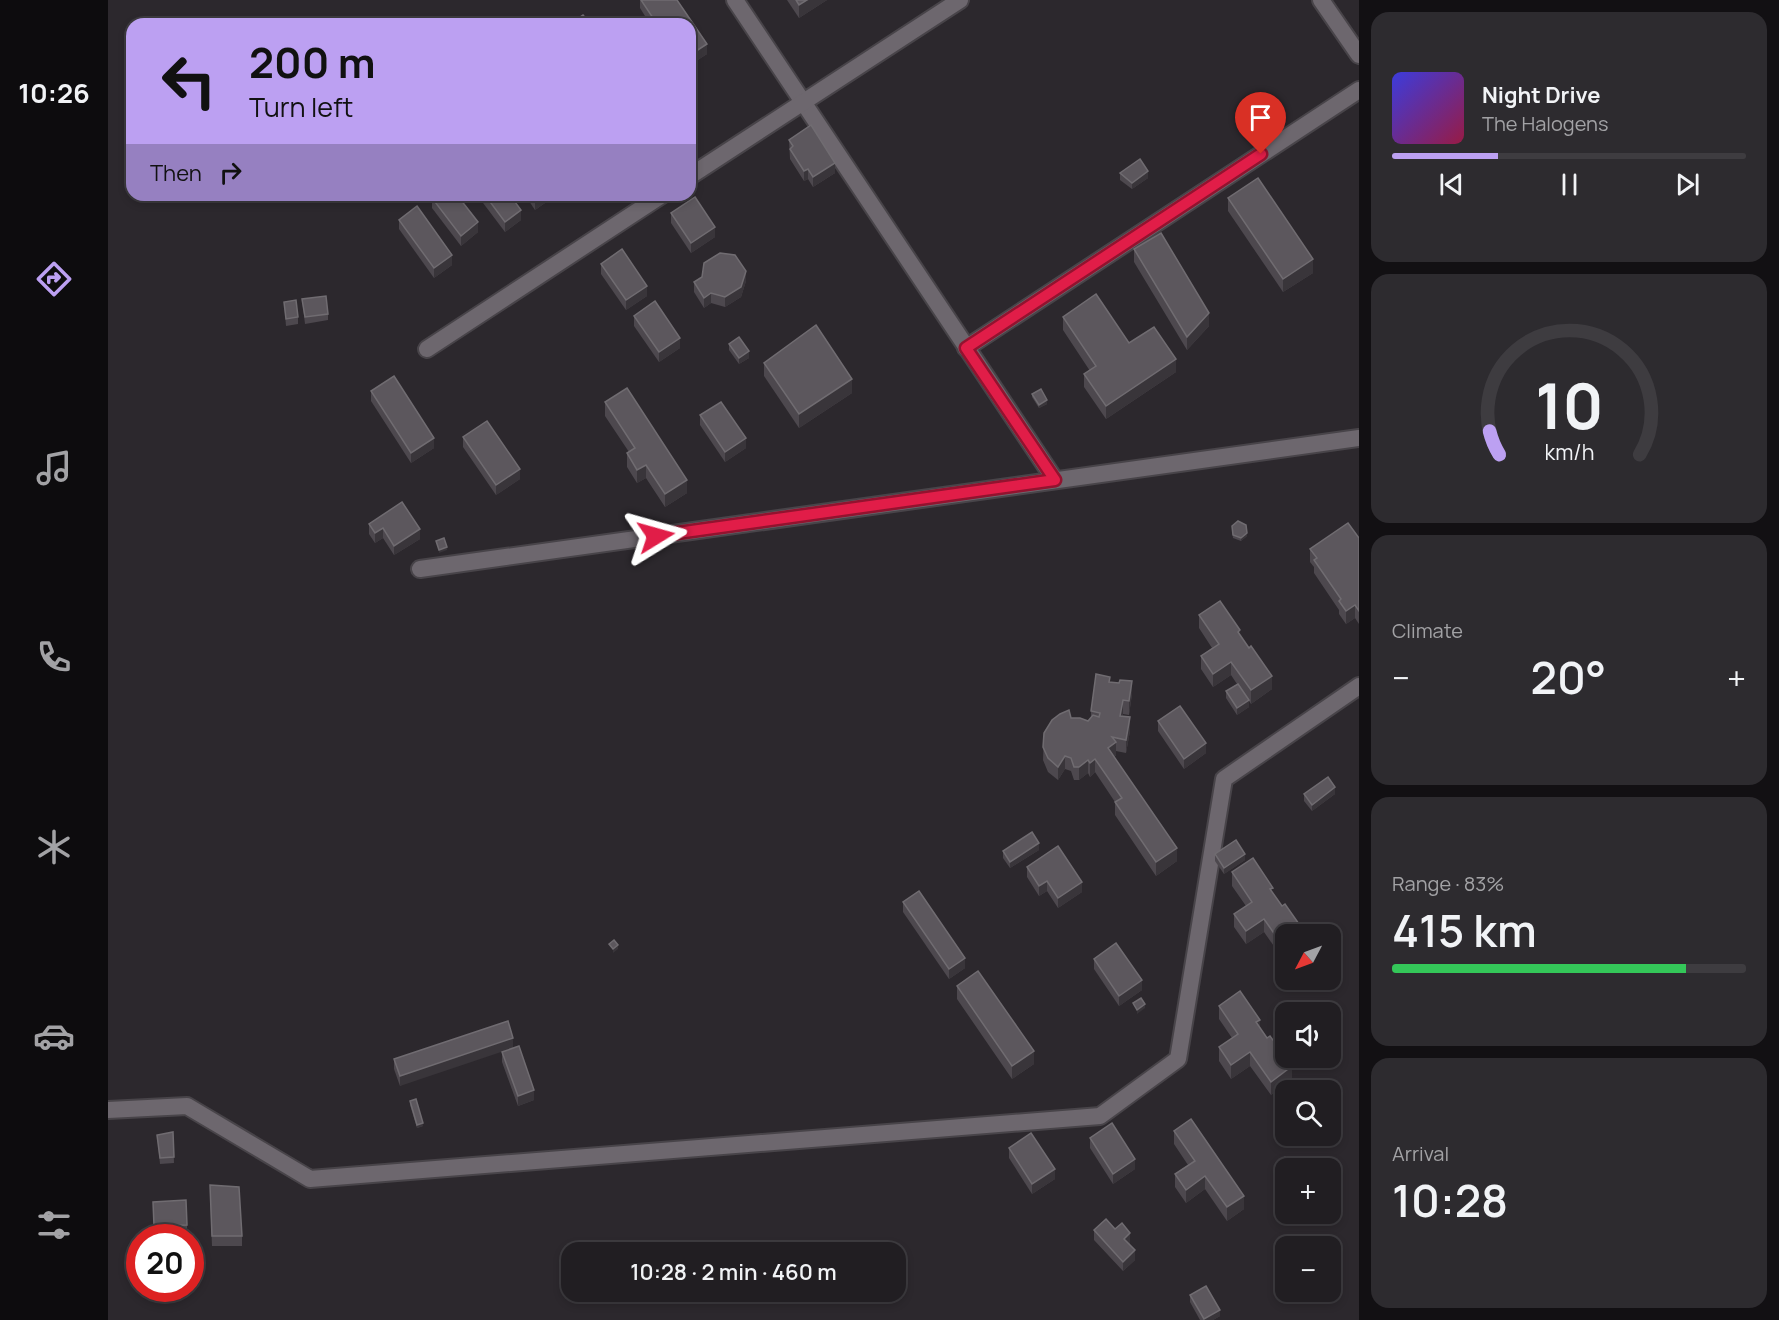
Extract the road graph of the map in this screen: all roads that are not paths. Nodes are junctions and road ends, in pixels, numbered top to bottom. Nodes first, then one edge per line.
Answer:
1 (735, 0) edge
2 (960, 0) edge
3 (1321, 0) edge
4 (1359, 55) edge
5 (1359, 90) edge
6 (803, 102) junction
7 (696, 172) edge
8 (653, 201) edge
9 (966, 348) junction
10 (427, 349) dead end
11 (1359, 438) edge
12 (1055, 480) junction
13 (420, 569) dead end
14 (1359, 686) edge
15 (108, 1110) edge

1 - 6 lane
2 - 6 lane
3 - 4 lane
5 - 9 lane
6 - 7 lane
6 - 9 lane
8 - 10 lane
9 - 12 lane
11 - 12 lane
12 - 13 lane
14 - 15 lane

